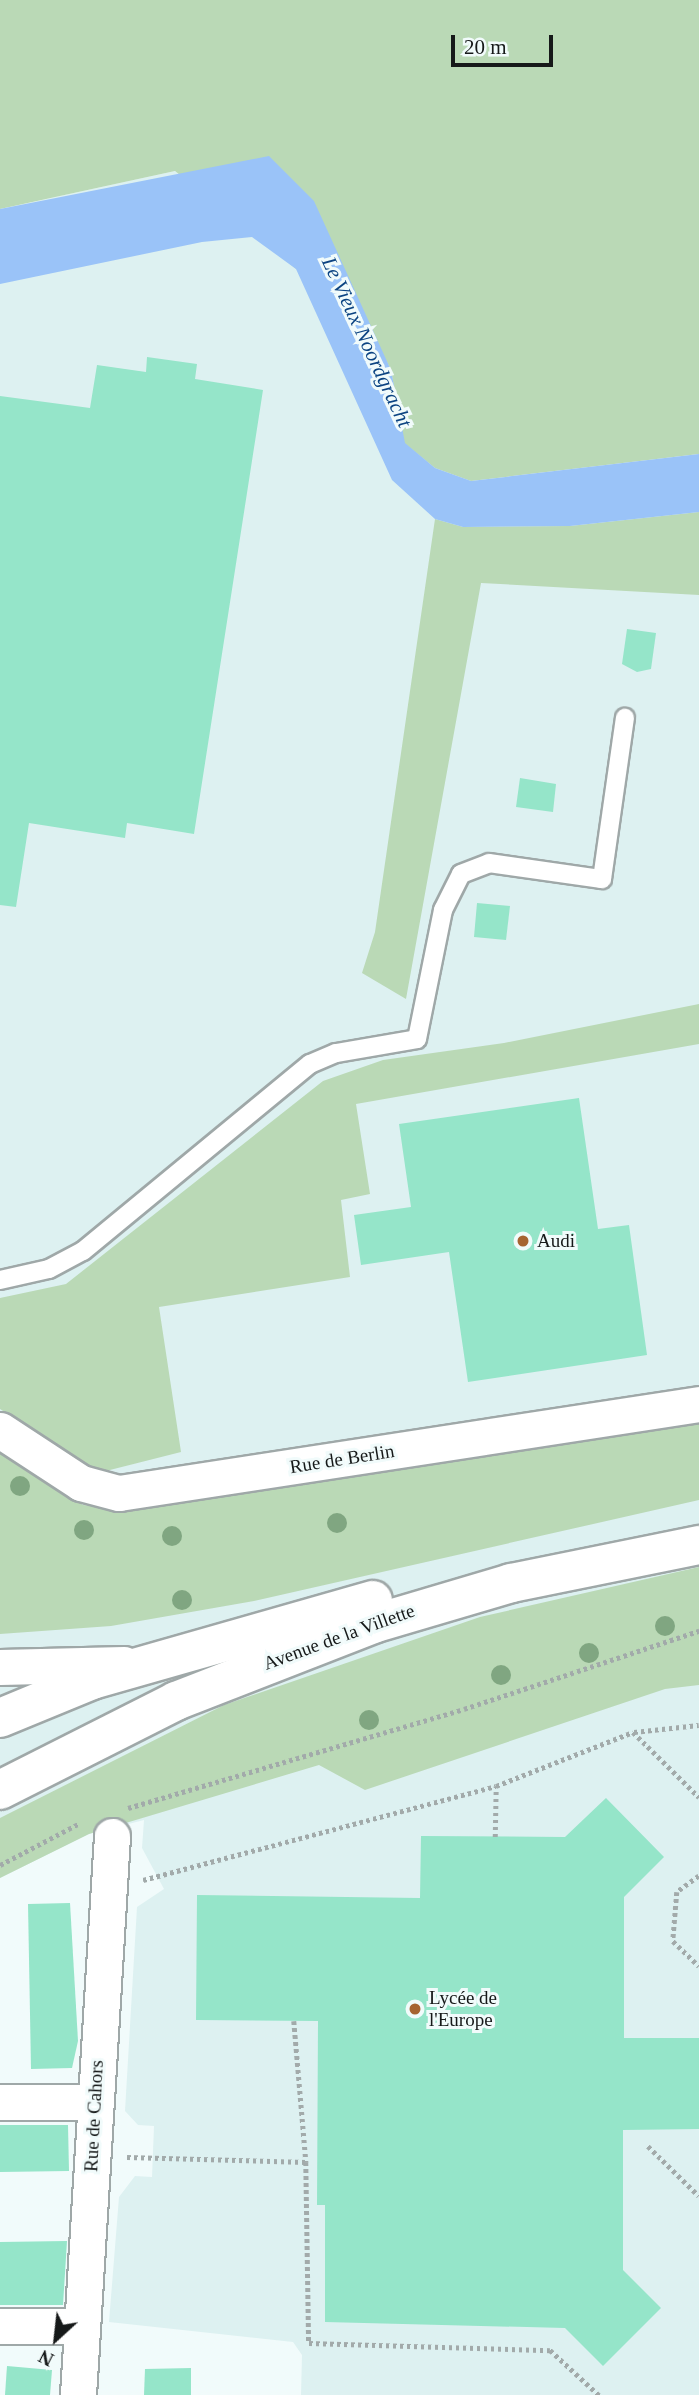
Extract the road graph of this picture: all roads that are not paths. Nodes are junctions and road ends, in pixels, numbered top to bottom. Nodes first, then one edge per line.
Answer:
1 (625, 718) dead end
2 (0, 1280) edge
3 (699, 1405) edge
4 (0, 1430) edge
5 (699, 1526) edge
6 (699, 1545) edge
7 (145, 1663) junction
8 (0, 1667) edge
9 (0, 1718) edge
10 (36, 1770) junction
11 (0, 1781) edge
12 (0, 1790) edge
13 (109, 1821) road end
14 (0, 2102) edge
15 (94, 2102) junction
16 (0, 2326) edge
17 (82, 2326) junction
18 (78, 2395) edge

1 - 2 lane
3 - 4 street, Rue de Berlin
5 - 7 main road, Avenue de la Villette
6 - 10 main road, Avenue de la Villette
7 - 8 street
7 - 9 main road, Avenue de la Villette
10 - 11 street
10 - 12 main road, Avenue de la Villette
13 - 15 street, Rue de Cahors
14 - 15 street
15 - 17 street, Rue de Cahors
16 - 17 street
17 - 18 street, Rue de Cahors

